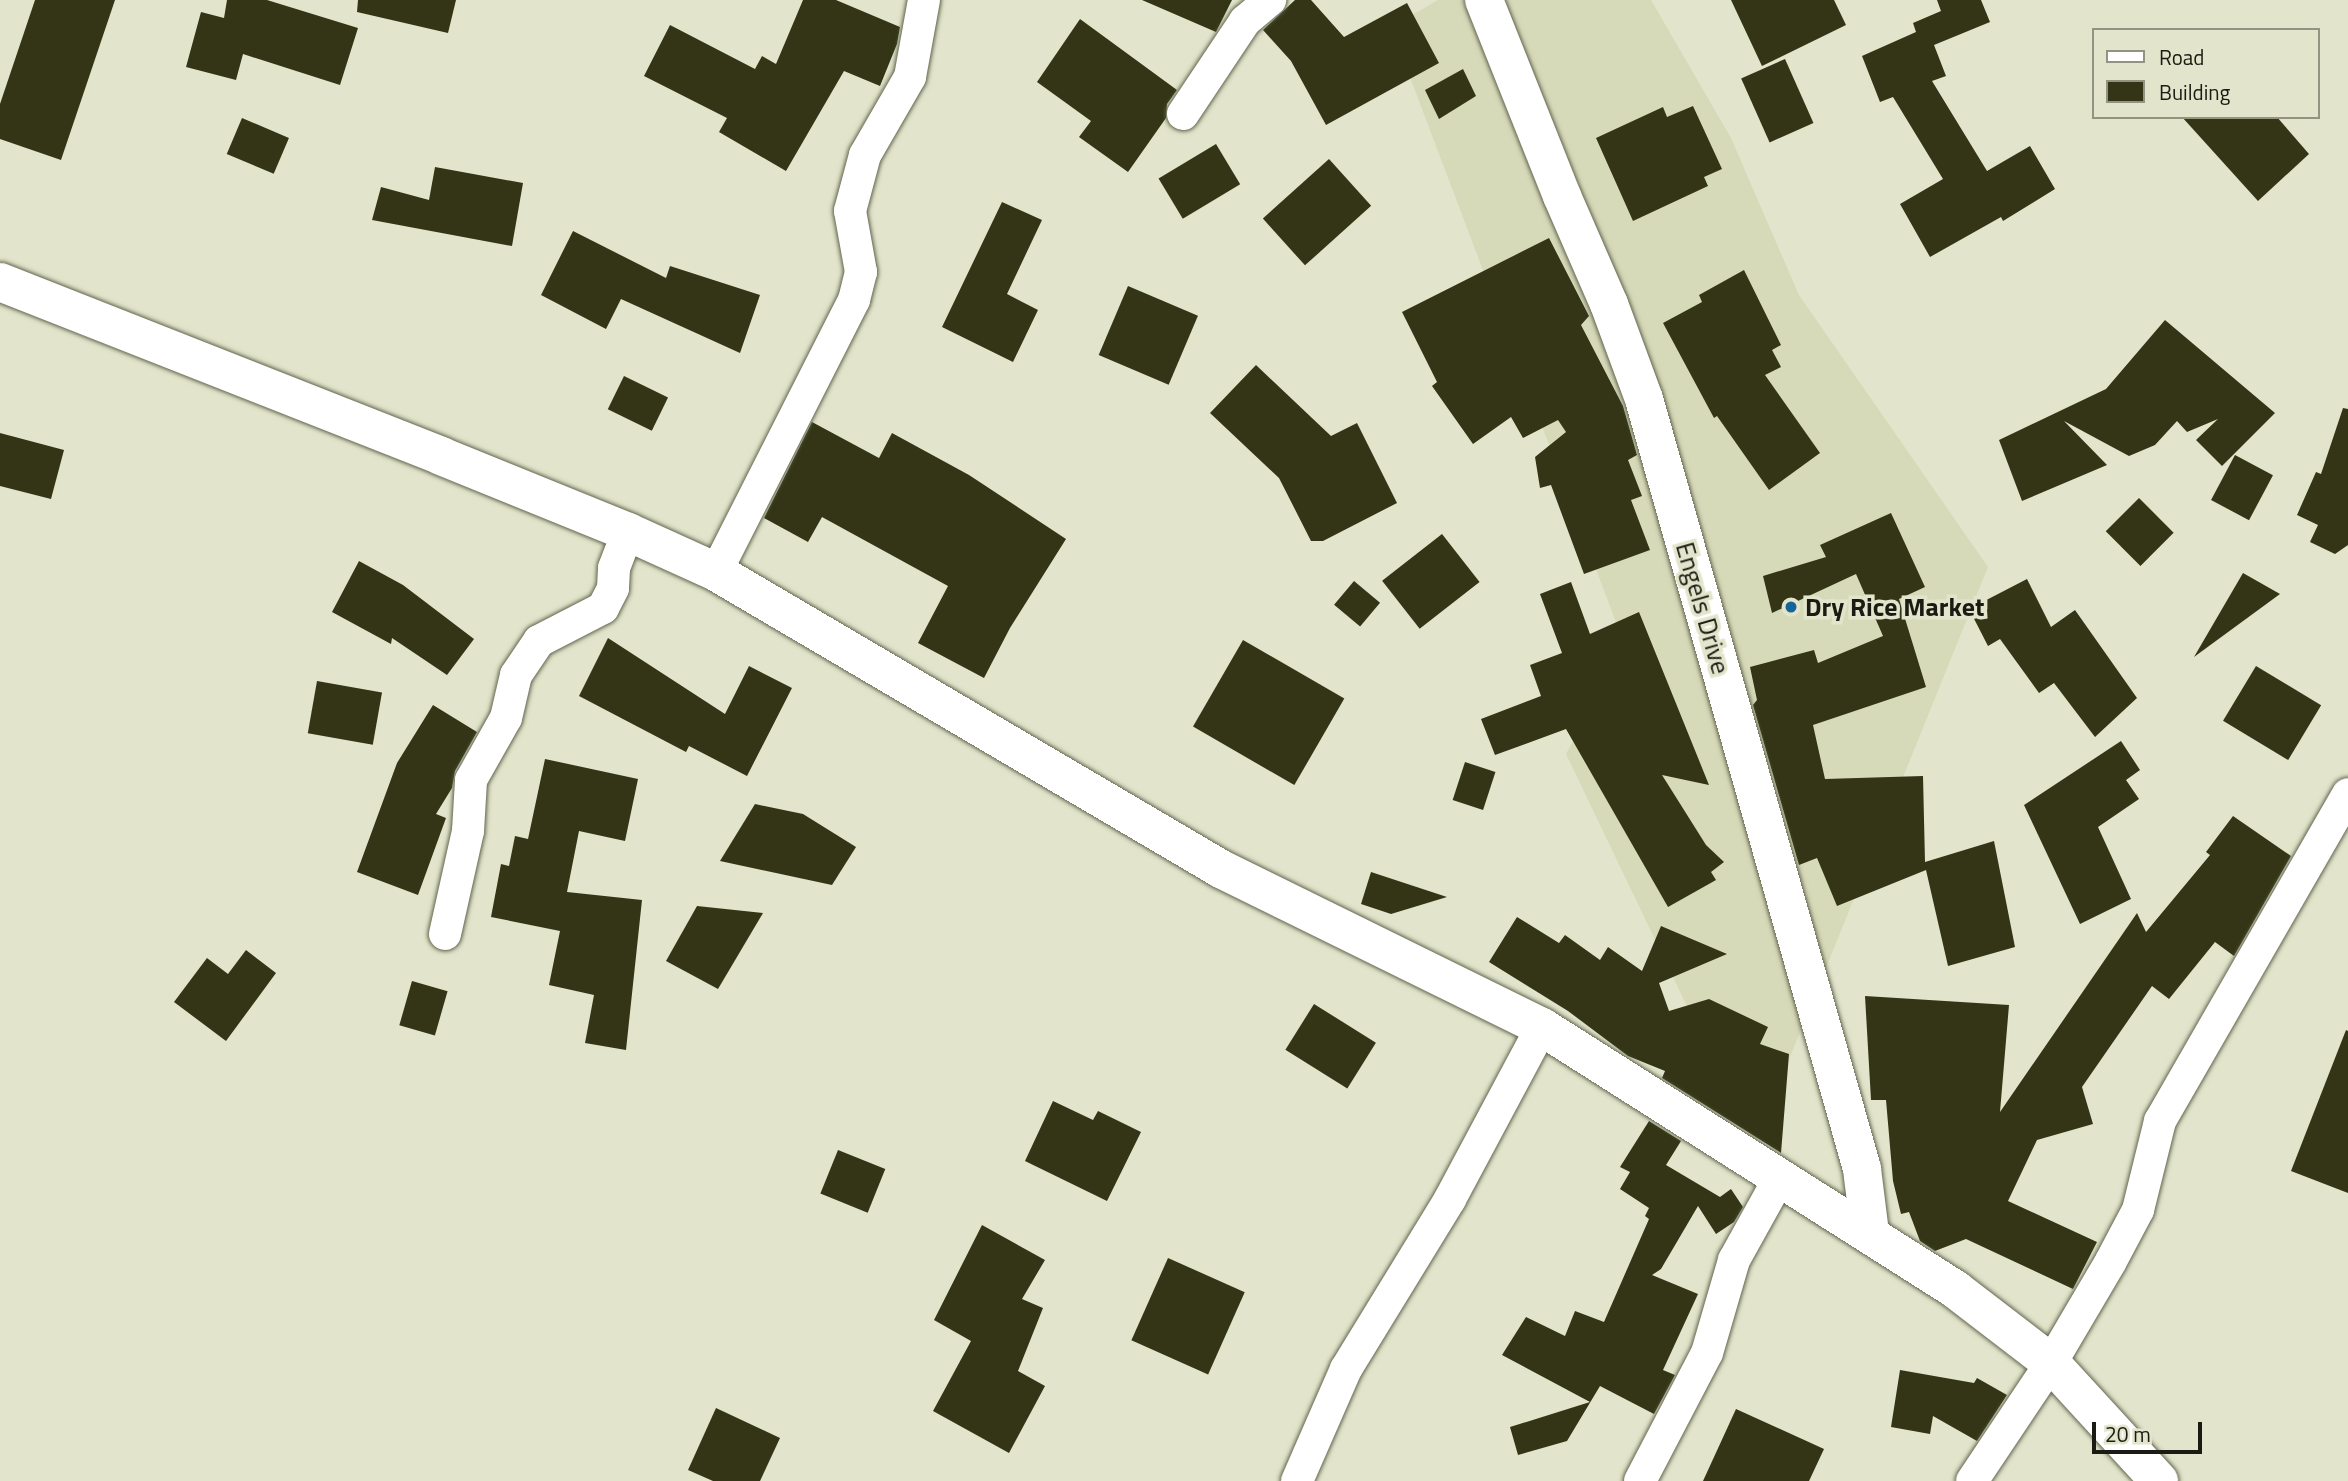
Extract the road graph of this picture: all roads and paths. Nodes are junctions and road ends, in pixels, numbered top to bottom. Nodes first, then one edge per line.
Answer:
1 (925, 0) edge
2 (1270, 0) edge
3 (1484, 0) edge
4 (1183, 114) dead end
5 (0, 282) edge
6 (628, 532) junction
7 (716, 572) junction
8 (2348, 794) edge
9 (445, 934) dead end
10 (1542, 1027) junction
11 (1780, 1177) junction
12 (1870, 1233) junction
13 (2051, 1363) junction
14 (1297, 1481) edge
15 (1640, 1481) edge
16 (1972, 1481) edge
17 (2160, 1481) edge

1 - 7 street
2 - 4 street
3 - 12 main road, Engels Drive
5 - 6 main road
6 - 7 main road
6 - 9 street
7 - 10 main road
8 - 13 street
10 - 11 main road
10 - 14 street
11 - 12 main road
11 - 15 street
12 - 13 main road
13 - 16 street
13 - 17 main road

